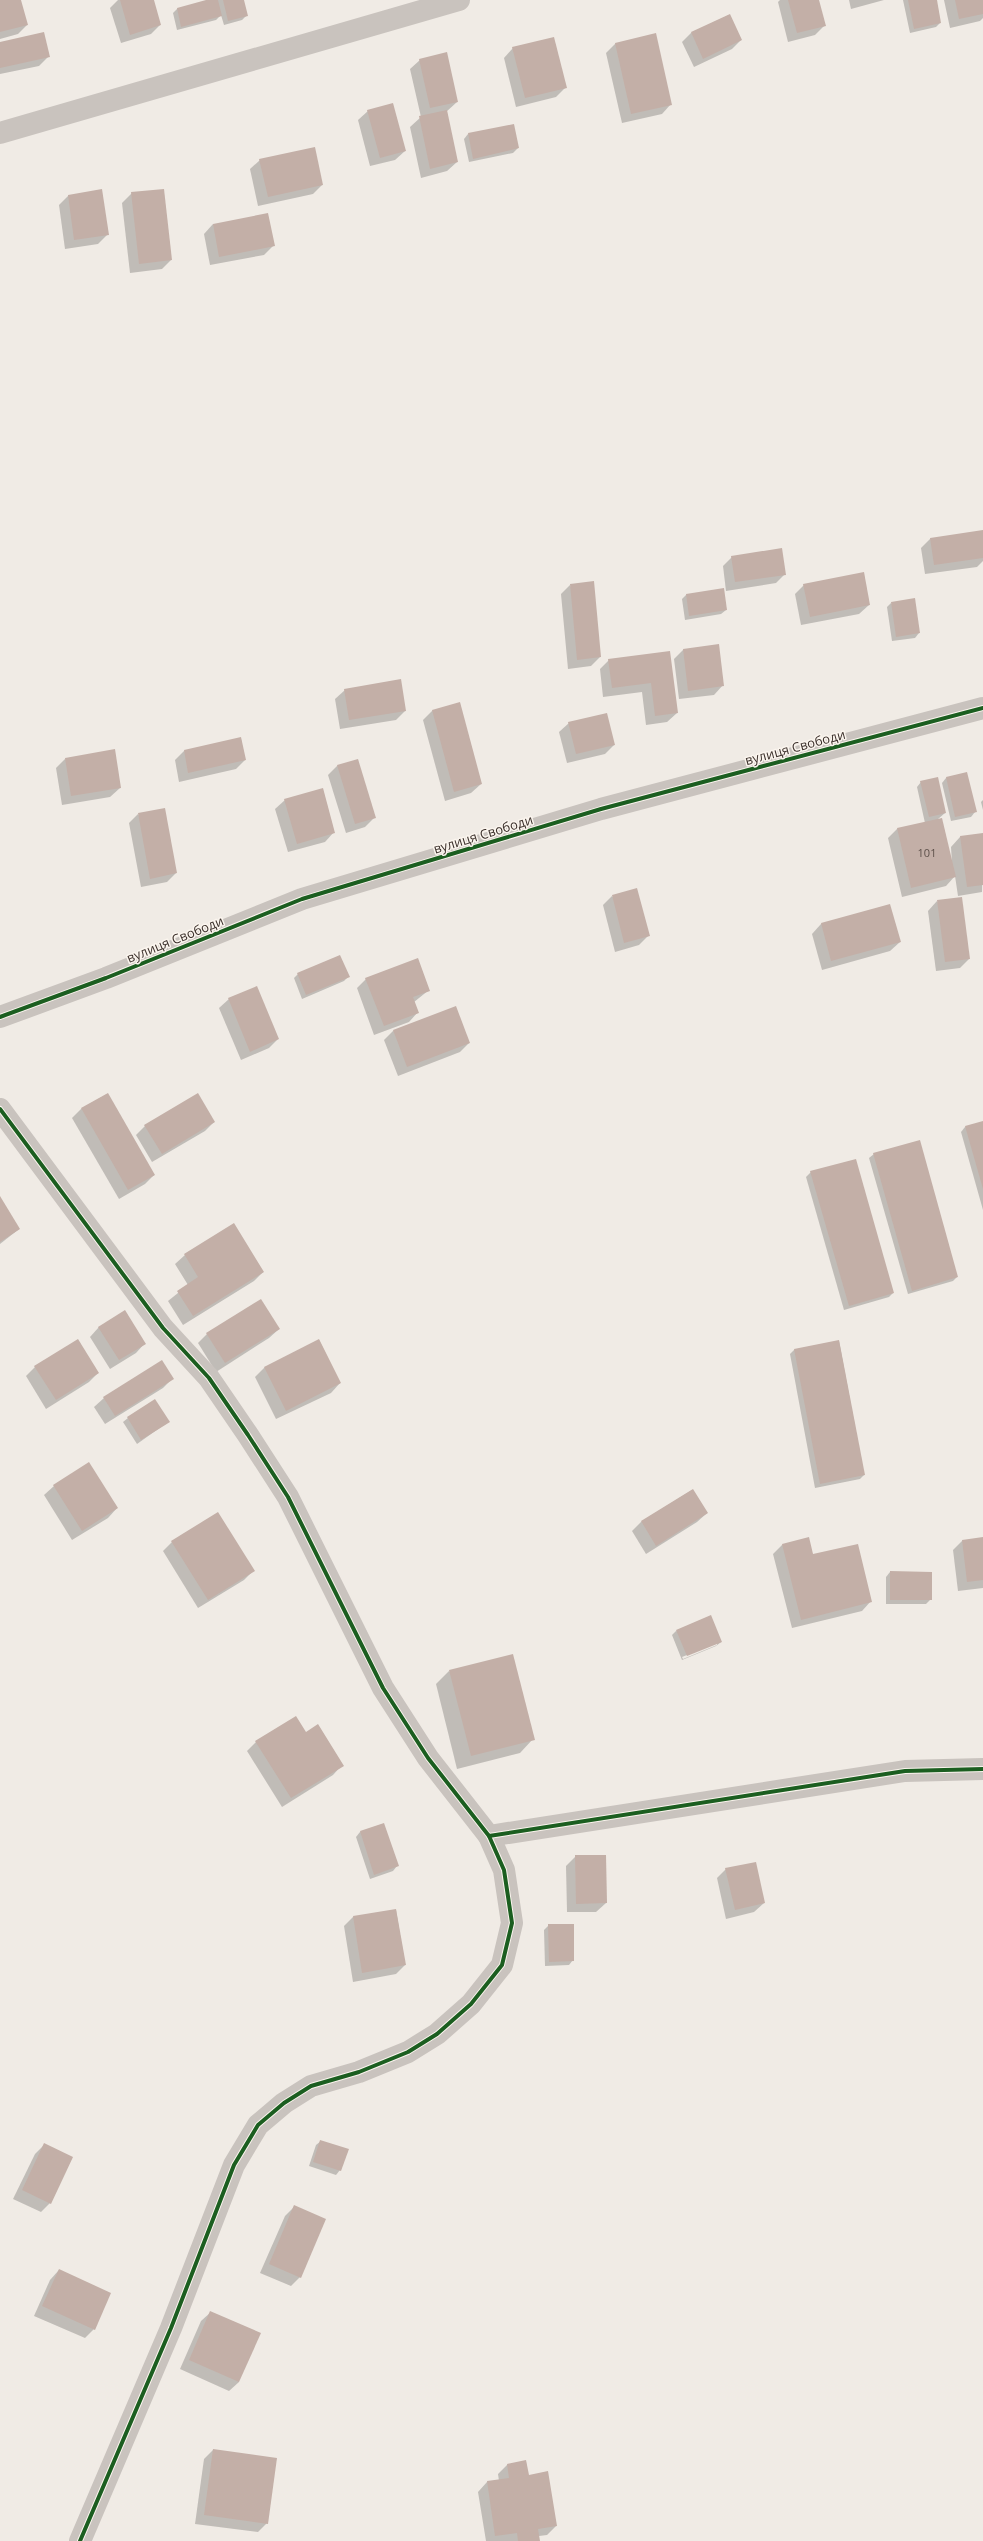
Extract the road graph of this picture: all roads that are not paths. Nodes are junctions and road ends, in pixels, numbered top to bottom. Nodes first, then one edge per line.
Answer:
1 (459, 0) edge
2 (0, 133) edge
3 (983, 708) edge
4 (0, 1017) edge
5 (0, 1109) edge
6 (983, 1769) edge
7 (489, 1836) junction
8 (80, 2541) edge

1 - 2 street
3 - 4 street, вулиця Свободи
5 - 7 street
6 - 7 street
7 - 8 street

